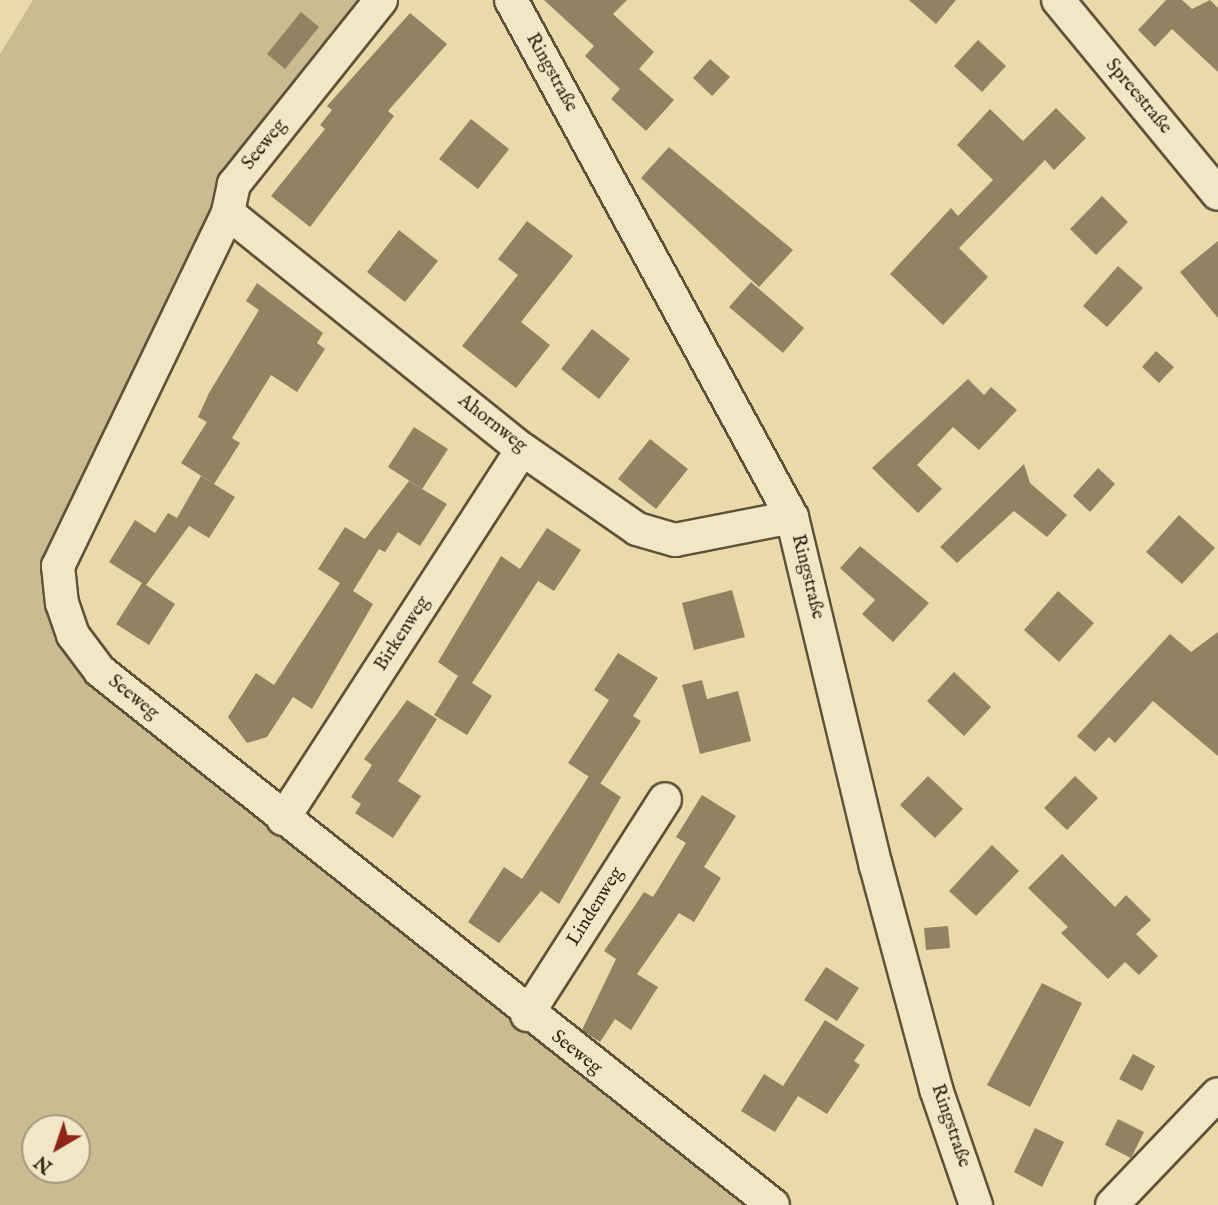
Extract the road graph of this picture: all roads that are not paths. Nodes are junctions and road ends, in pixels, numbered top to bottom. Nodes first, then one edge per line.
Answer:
1 (382, 0) edge
2 (511, 0) edge
3 (1058, 0) edge
4 (1218, 194) edge
5 (228, 213) junction
6 (522, 449) junction
7 (792, 517) junction
8 (664, 799) dead end
9 (283, 820) junction
10 (527, 1015) junction
11 (1218, 1094) edge
12 (773, 1205) edge
13 (976, 1205) edge
14 (1112, 1205) edge

1 - 5 street, Seeweg
2 - 7 street, Ringstraße
3 - 4 street, Spreestraße
5 - 6 street, Ahornweg
5 - 9 street, Seeweg
6 - 7 street, Ahornweg
6 - 9 street, Birkenweg
7 - 13 street, Ringstraße
8 - 10 street, Lindenweg
9 - 10 street, Seeweg
10 - 12 street, Seeweg
11 - 14 street

